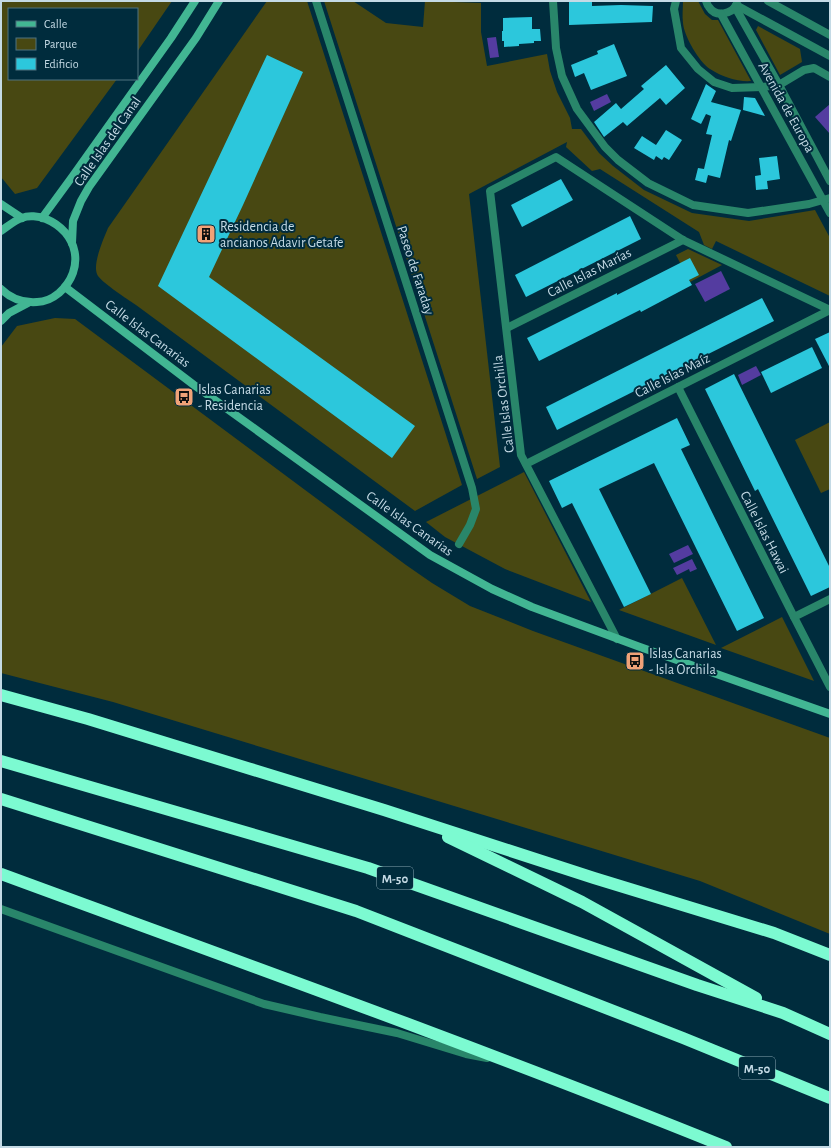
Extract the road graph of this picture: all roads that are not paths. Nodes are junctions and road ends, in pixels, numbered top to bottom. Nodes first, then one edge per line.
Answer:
1 (195, 1) edge
2 (219, 1) edge
3 (316, 1) edge
4 (553, 1) edge
5 (676, 1) edge
6 (706, 1) edge
7 (768, 1) edge
8 (736, 4) edge
9 (721, 14) junction
10 (830, 35) edge
11 (830, 56) edge
12 (830, 77) edge
13 (779, 85) junction
14 (762, 87) junction
15 (830, 181) edge
16 (827, 199) edge
17 (1, 204) edge
18 (830, 213) edge
19 (22, 218) junction
20 (42, 218) junction
21 (1, 231) edge
22 (683, 240) junction
23 (72, 243) junction
24 (65, 287) junction
25 (1, 289) edge
26 (28, 303) junction
27 (830, 310) edge
28 (1, 321) edge
29 (507, 328) junction
30 (678, 387) junction
31 (526, 464) junction
32 (459, 544) dead end
33 (830, 599) edge
34 (794, 617) junction
35 (617, 639) junction
36 (830, 687) edge
37 (1, 695) edge
38 (830, 714) edge
39 (1, 761) edge
40 (1, 799) edge
41 (384, 810) junction
42 (1, 874) edge
43 (1, 910) edge
44 (830, 955) edge
45 (783, 1014) junction
46 (830, 1034) edge
47 (507, 1061) junction
48 (830, 1098) edge
49 (726, 1147) edge

1 - 20 street, Calle Islas del Canal
2 - 23 street, Calle Islas del Canal
3 - 32 street, Paseo de Faraday
4 - 16 street
5 - 14 street
6 - 9 street
7 - 10 street
8 - 9 street
8 - 11 street
8 - 13 street, Avenida de Europa
9 - 14 street, Avenida de Europa
12 - 13 street, Avenida de Europa
13 - 14 street
13 - 15 street, Avenida de Europa
14 - 16 street, Avenida de Europa
16 - 18 street, Avenida de Europa
17 - 19 street
19 - 20 street
19 - 21 street
20 - 23 street
22 - 27 street
22 - 29 street, Calle Islas Marías
22 - 29 street, Calle Islas Orchilla
23 - 24 street, Calle Islas del Canal
24 - 26 street
24 - 35 street, Calle Islas Canarias
25 - 26 street
26 - 28 street
27 - 30 street, Calle Islas Maíz
29 - 31 street, Calle Islas Orchilla
30 - 31 street, Calle Islas Maíz
30 - 34 street, Calle Islas Hawai
31 - 35 street, Calle Islas Orchilla
33 - 34 street
34 - 36 street, Calle Islas Hawai
35 - 38 street, Calle Islas Canarias
37 - 41 highway
39 - 45 highway, M-50
40 - 48 highway, M-50
41 - 44 highway
41 - 45 highway
42 - 47 highway
43 - 47 street
45 - 46 highway, M-50
47 - 49 highway

